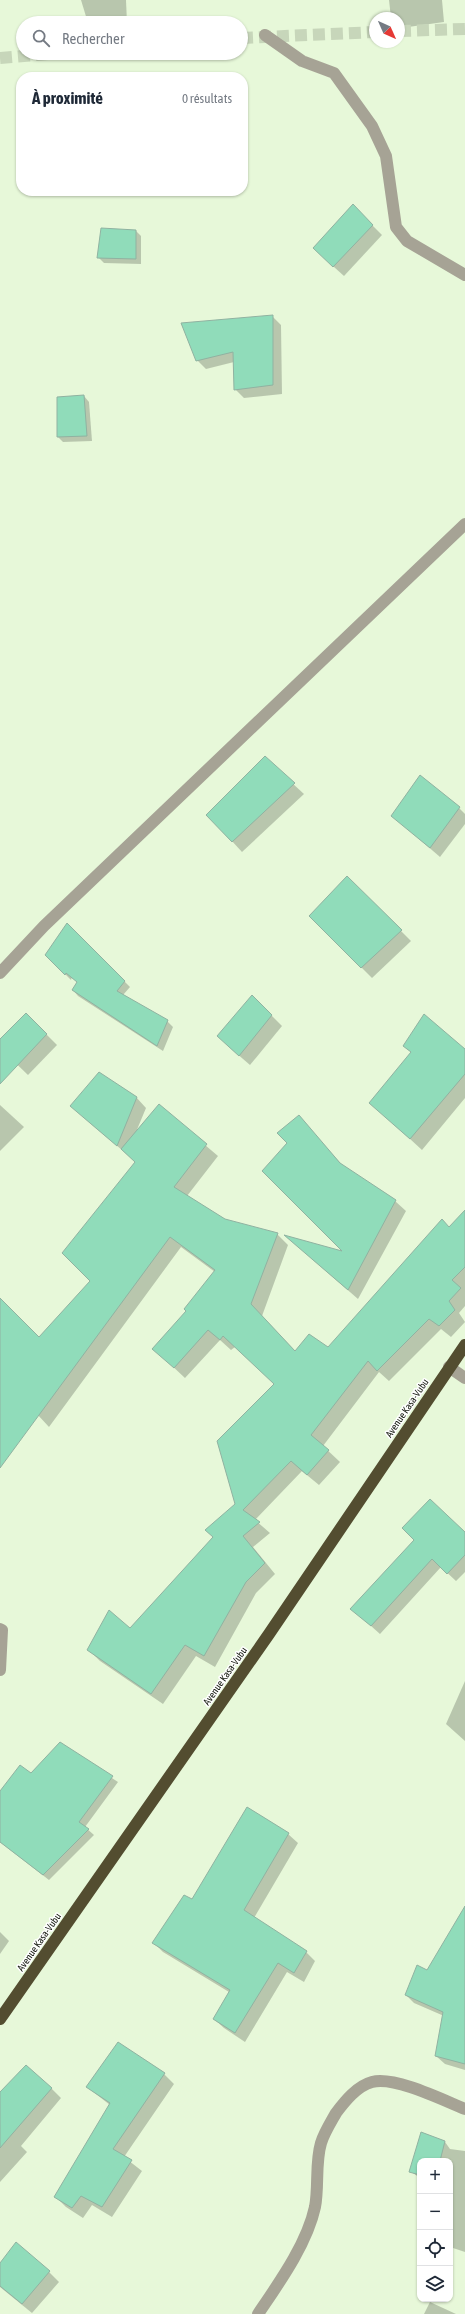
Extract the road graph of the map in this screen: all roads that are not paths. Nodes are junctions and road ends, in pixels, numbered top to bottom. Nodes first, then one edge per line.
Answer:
1 (265, 35) dead end
2 (465, 275) edge
3 (465, 524) edge
4 (0, 973) edge
5 (465, 1345) edge
6 (449, 1367) junction
7 (465, 1378) edge
8 (0, 1629) edge
9 (0, 1670) edge
10 (0, 2019) edge
11 (465, 2109) edge
12 (258, 2314) edge

1 - 2 street
3 - 4 street
5 - 6 highway, Avenue Kasa-Vubu
6 - 7 street
6 - 10 highway, Avenue Kasa-Vubu
8 - 9 street
11 - 12 street

